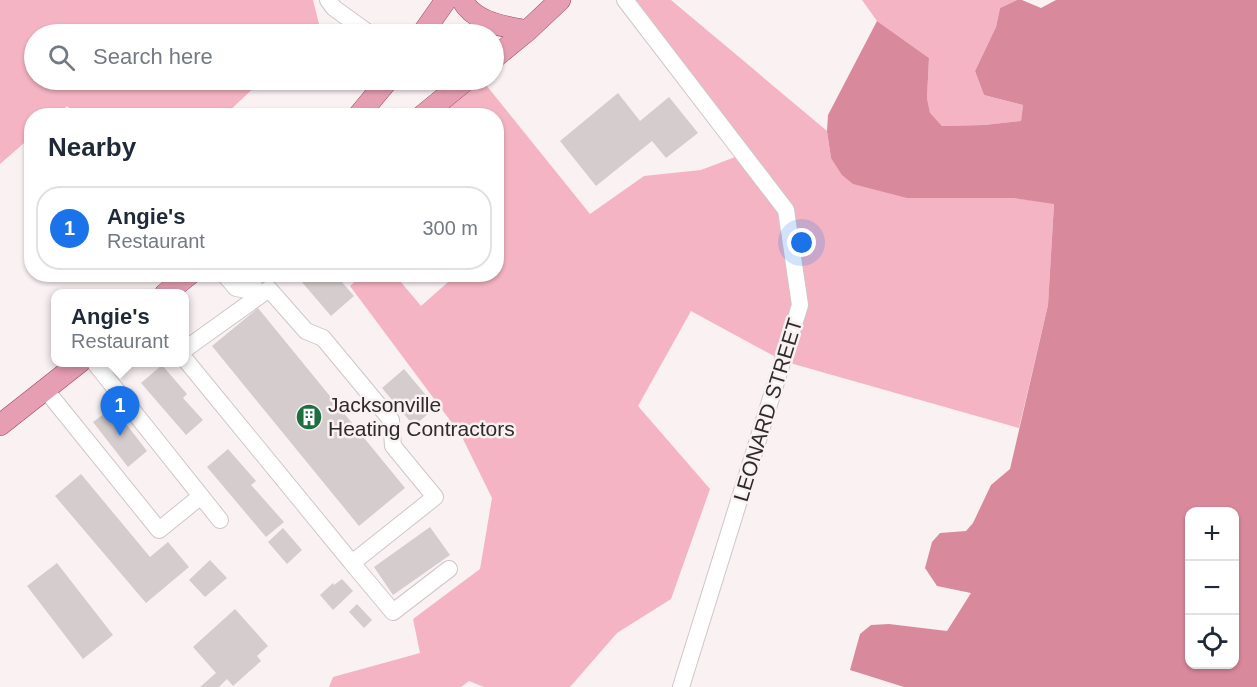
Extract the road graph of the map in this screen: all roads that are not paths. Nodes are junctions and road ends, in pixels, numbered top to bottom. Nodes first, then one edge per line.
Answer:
1 (328, 0) edge
2 (446, 0) edge
3 (462, 0) edge
4 (560, 0) edge
5 (625, 0) edge
6 (356, 24) edge
7 (429, 24) edge
8 (497, 24) edge
9 (504, 26) edge
10 (527, 31) junction
11 (504, 49) edge
12 (380, 90) edge
13 (454, 90) edge
14 (365, 108) edge
15 (432, 108) edge
16 (231, 282) edge
17 (255, 288) edge
18 (189, 346) edge
19 (189, 364) edge
20 (75, 367) edge
21 (97, 367) edge
22 (45, 389) junction
23 (0, 425) edge
24 (201, 496) junction
25 (220, 520) dead end
26 (352, 563) junction
27 (448, 569) dead end
28 (681, 687) edge

1 - 6 street
2 - 7 main road
3 - 8 main road
4 - 10 main road
5 - 28 street, LEONARD STREET
9 - 10 main road
10 - 11 main road
12 - 14 main road
13 - 15 main road
16 - 17 street
17 - 18 street
17 - 26 street
19 - 26 street
20 - 22 main road
21 - 24 street
22 - 23 main road
22 - 24 street
24 - 25 street
26 - 27 street

